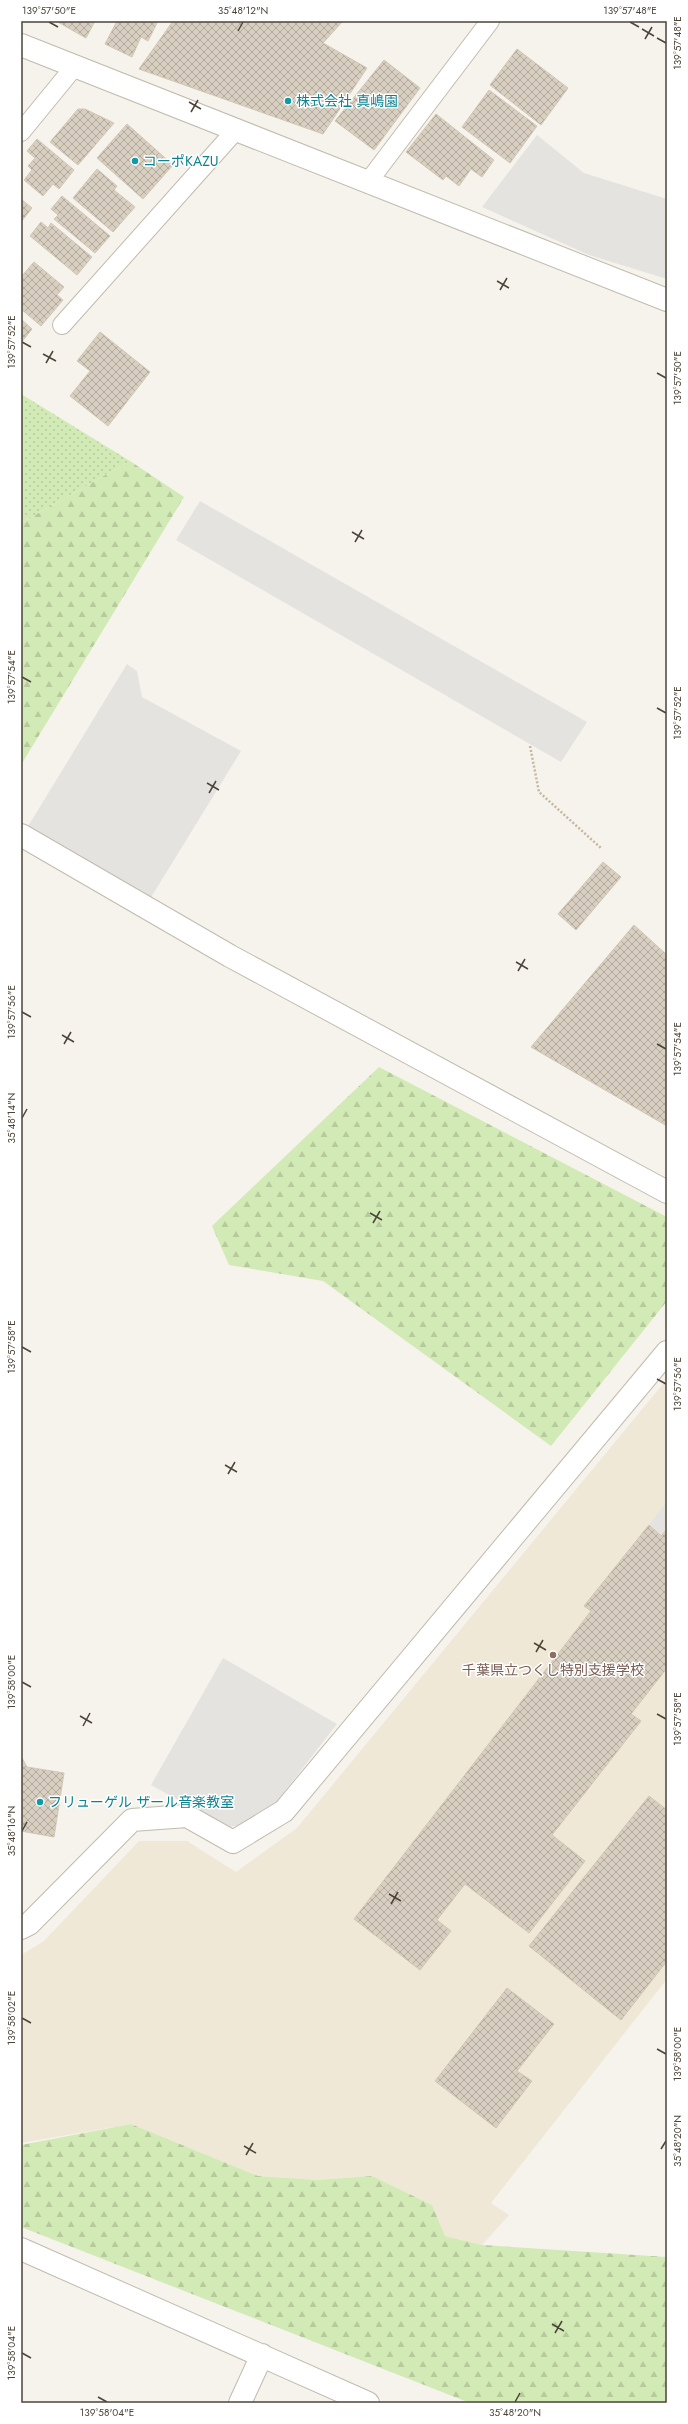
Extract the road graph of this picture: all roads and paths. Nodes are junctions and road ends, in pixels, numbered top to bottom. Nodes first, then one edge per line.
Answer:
1 (490, 21) edge
2 (21, 45) edge
3 (75, 66) junction
4 (236, 130) junction
5 (21, 132) edge
6 (368, 182) junction
7 (667, 300) edge
8 (62, 325) dead end
9 (530, 746) dead end
10 (21, 835) edge
11 (602, 849) dead end
12 (667, 1192) edge
13 (667, 1352) edge
14 (21, 1928) edge
15 (21, 2249) edge
16 (262, 2355) junction
17 (240, 2403) edge
18 (368, 2403) edge

1 - 6 lane
2 - 3 street
3 - 4 street
3 - 5 lane
4 - 6 street
4 - 8 lane
6 - 7 street
9 - 11 path
10 - 12 street
13 - 14 street
15 - 16 street
16 - 17 street
16 - 18 street

